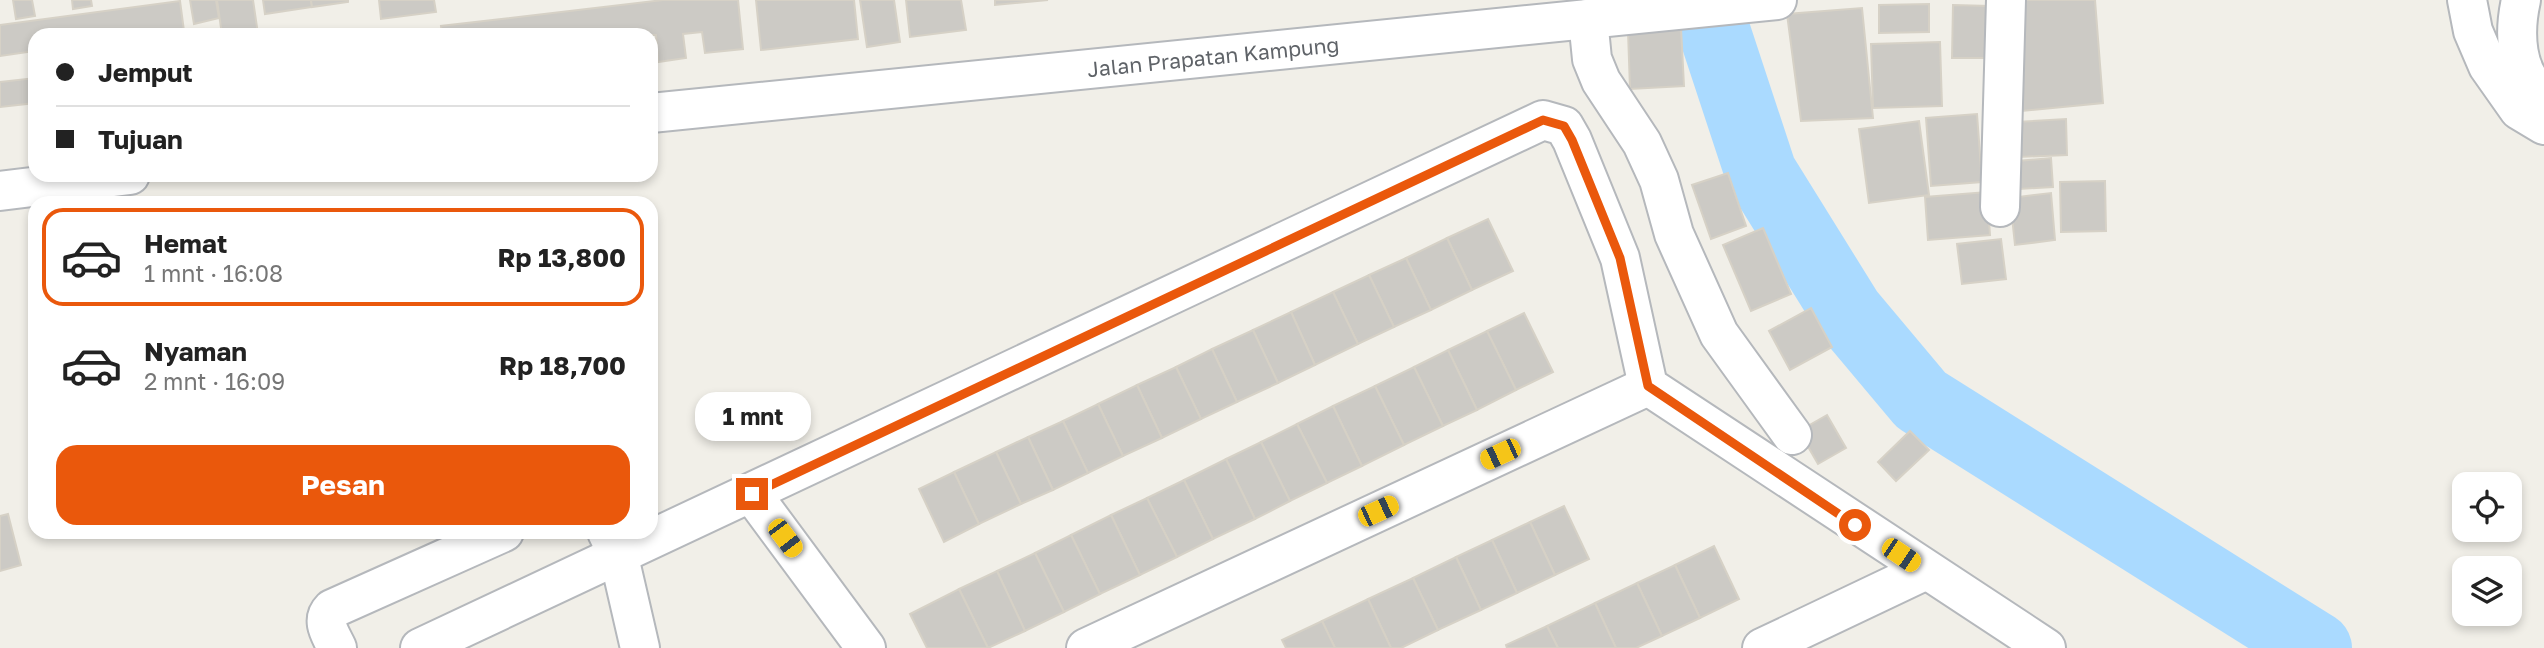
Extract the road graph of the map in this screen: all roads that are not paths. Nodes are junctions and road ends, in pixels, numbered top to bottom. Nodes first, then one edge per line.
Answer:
1 (1770, 0) edge
2 (1777, 0) edge
3 (2006, 0) edge
4 (2467, 0) edge
5 (2521, 0) edge
6 (1765, 1) edge
7 (1588, 19) junction
8 (2544, 94) edge
9 (658, 112) edge
10 (2544, 125) edge
11 (73, 182) edge
12 (0, 191) edge
13 (2000, 207) dead end
14 (1648, 386) junction
15 (1792, 435) dead end
16 (752, 494) junction
17 (658, 528) edge
18 (488, 539) edge
19 (613, 544) edge
20 (1924, 571) junction
21 (337, 648) edge
22 (420, 648) edge
23 (639, 648) edge
24 (866, 648) edge
25 (1086, 648) edge
26 (1762, 648) edge
27 (2046, 648) edge

1 - 2 street, Jalan Prapatan Kampung
1 - 6 street, Jalan Prapatan Kampung
3 - 13 street
4 - 10 street
5 - 8 street
6 - 7 street, Jalan Prapatan Kampung
7 - 9 street, Jalan Prapatan Kampung
7 - 15 street
11 - 12 street
14 - 16 street
14 - 20 street
14 - 25 street
16 - 17 street
16 - 24 street
18 - 21 street
19 - 22 street
19 - 23 street
20 - 26 street
20 - 27 street

